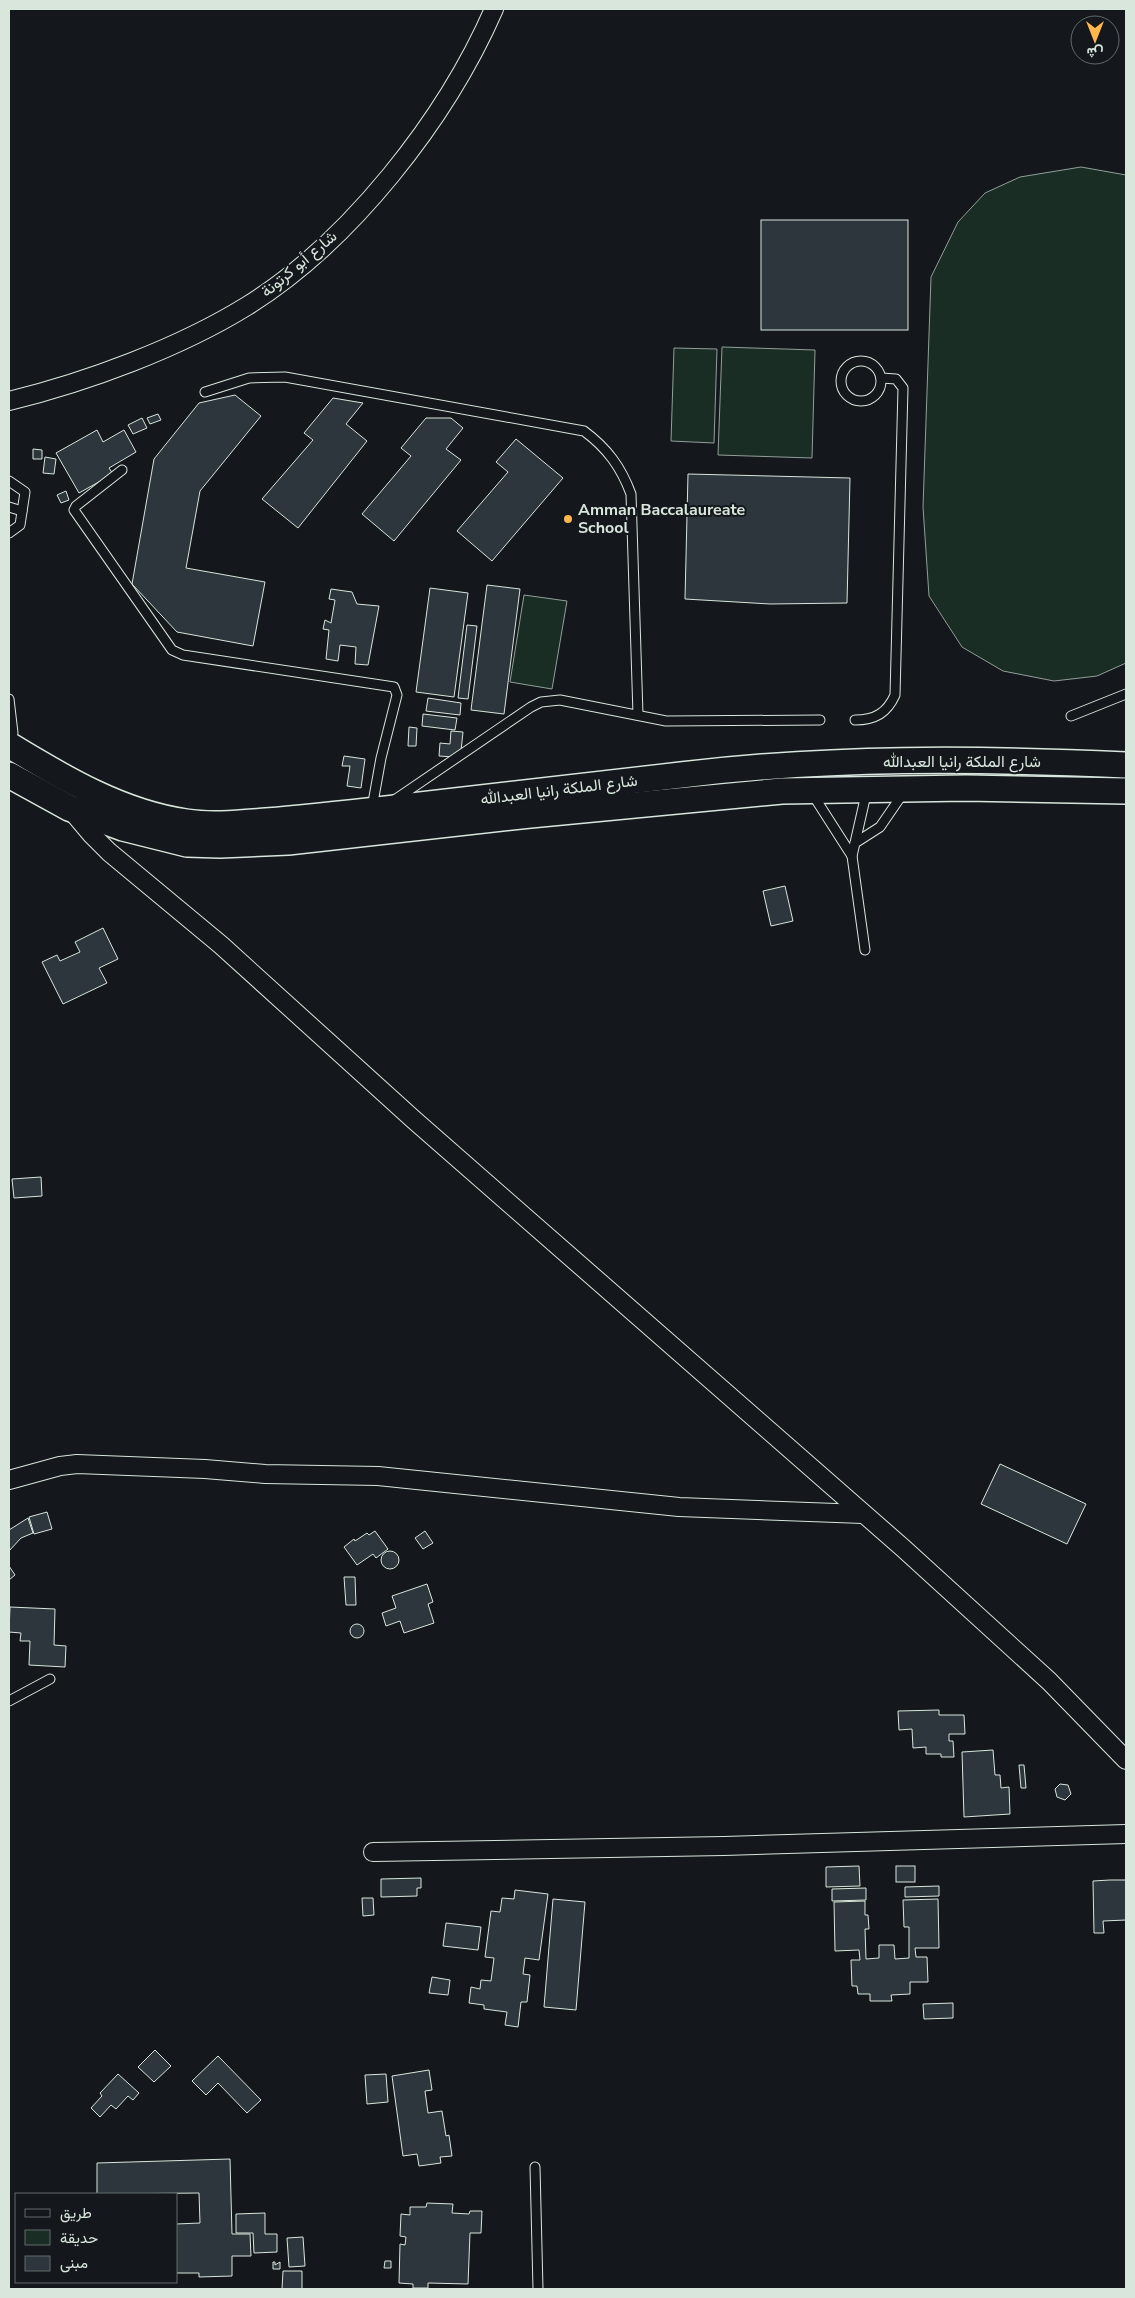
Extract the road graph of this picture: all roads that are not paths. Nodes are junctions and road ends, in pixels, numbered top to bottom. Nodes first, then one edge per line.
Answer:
1 (494, 9) edge
2 (881, 378) junction
3 (205, 392) dead end
4 (9, 401) edge
5 (122, 470) dead end
6 (9, 480) edge
7 (9, 506) edge
8 (22, 511) junction
9 (9, 533) edge
10 (1126, 694) edge
11 (9, 699) edge
12 (638, 716) junction
13 (1071, 716) dead end
14 (820, 720) dead end
15 (855, 720) dead end
16 (14, 740) edge
17 (1126, 765) edge
18 (14, 779) edge
19 (867, 788) junction
20 (907, 788) junction
21 (810, 790) junction
22 (1126, 791) edge
23 (69, 808) junction
24 (376, 810) junction
25 (855, 843) junction
26 (852, 856) junction
27 (865, 950) dead end
28 (9, 1480) edge
29 (863, 1514) junction
30 (50, 1679) dead end
31 (9, 1701) edge
32 (1126, 1760) edge
33 (1126, 1834) edge
34 (373, 1852) dead end
35 (535, 2167) dead end
36 (538, 2289) edge

1 - 4 street, شارع أبو كرتونة
2 - 2 lane
2 - 15 lane
3 - 12 lane
5 - 24 lane
6 - 8 lane
7 - 8 lane
8 - 9 lane
10 - 13 lane
11 - 16 lane
12 - 14 lane
12 - 24 lane
16 - 24 main road, شارع الملكة رانيا العبدالله
17 - 24 main road, شارع الملكة رانيا العبدالله
18 - 23 main road, شارع الملكة رانيا العبدالله
19 - 20 main road, شارع الملكة رانيا العبدالله
19 - 21 main road, شارع الملكة رانيا العبدالله
19 - 25 lane
20 - 22 main road, شارع الملكة رانيا العبدالله
20 - 25 lane
21 - 23 main road, شارع الملكة رانيا العبدالله
21 - 26 lane
23 - 29 street
25 - 26 lane
26 - 27 lane
28 - 29 street
29 - 32 street
30 - 31 lane
33 - 34 street
35 - 36 lane

